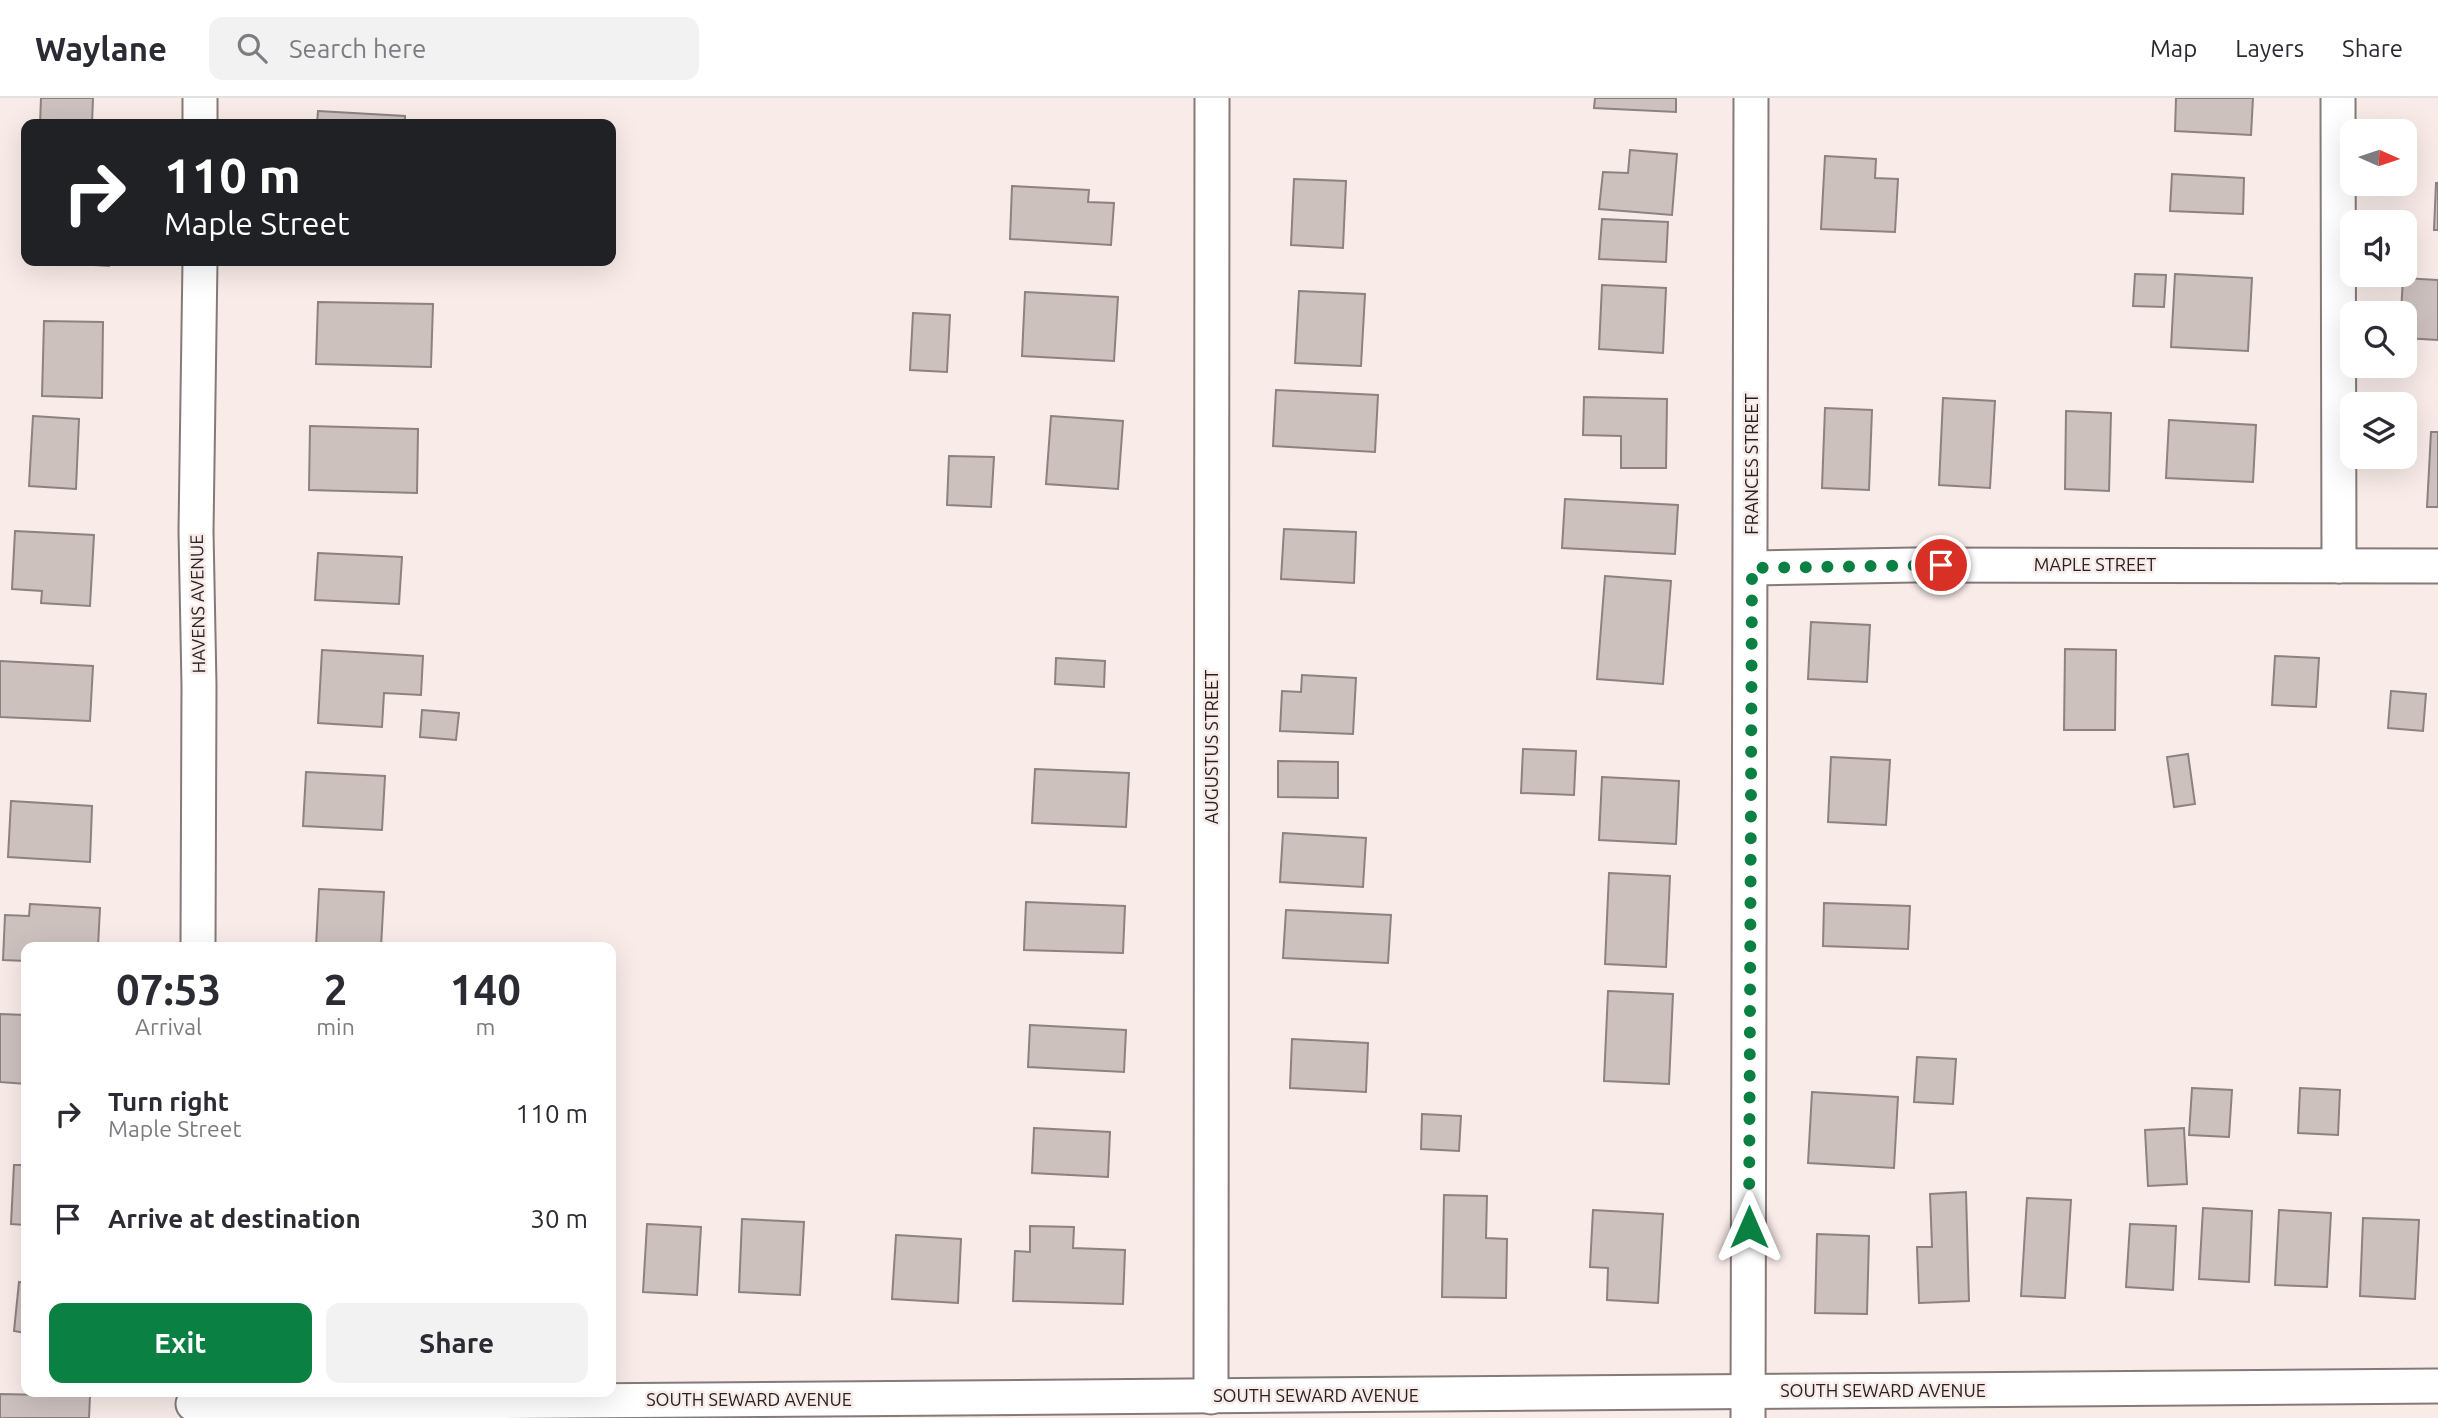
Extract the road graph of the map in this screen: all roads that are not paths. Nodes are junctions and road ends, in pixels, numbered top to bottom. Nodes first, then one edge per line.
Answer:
1 (200, 98) edge
2 (1212, 98) edge
3 (1751, 98) edge
4 (2338, 98) edge
5 (200, 119) edge
6 (200, 266) edge
7 (2339, 566) junction
8 (2438, 566) edge
9 (1752, 568) junction
10 (198, 942) edge
11 (2438, 1386) edge
12 (1211, 1396) junction
13 (193, 1404) edge
14 (1748, 1405) edge
15 (935, 1408) edge

1 - 5 street
2 - 12 street, AUGUSTUS STREET
3 - 9 street, FRANCES STREET
4 - 7 street
6 - 10 street, HAVENS AVENUE
7 - 8 street, MAPLE STREET
7 - 9 street, MAPLE STREET
9 - 14 street, FRANCES STREET
11 - 14 street, SOUTH SEWARD AVENUE
12 - 14 street, SOUTH SEWARD AVENUE
12 - 15 street, SOUTH SEWARD AVENUE
13 - 15 street, SOUTH SEWARD AVENUE

